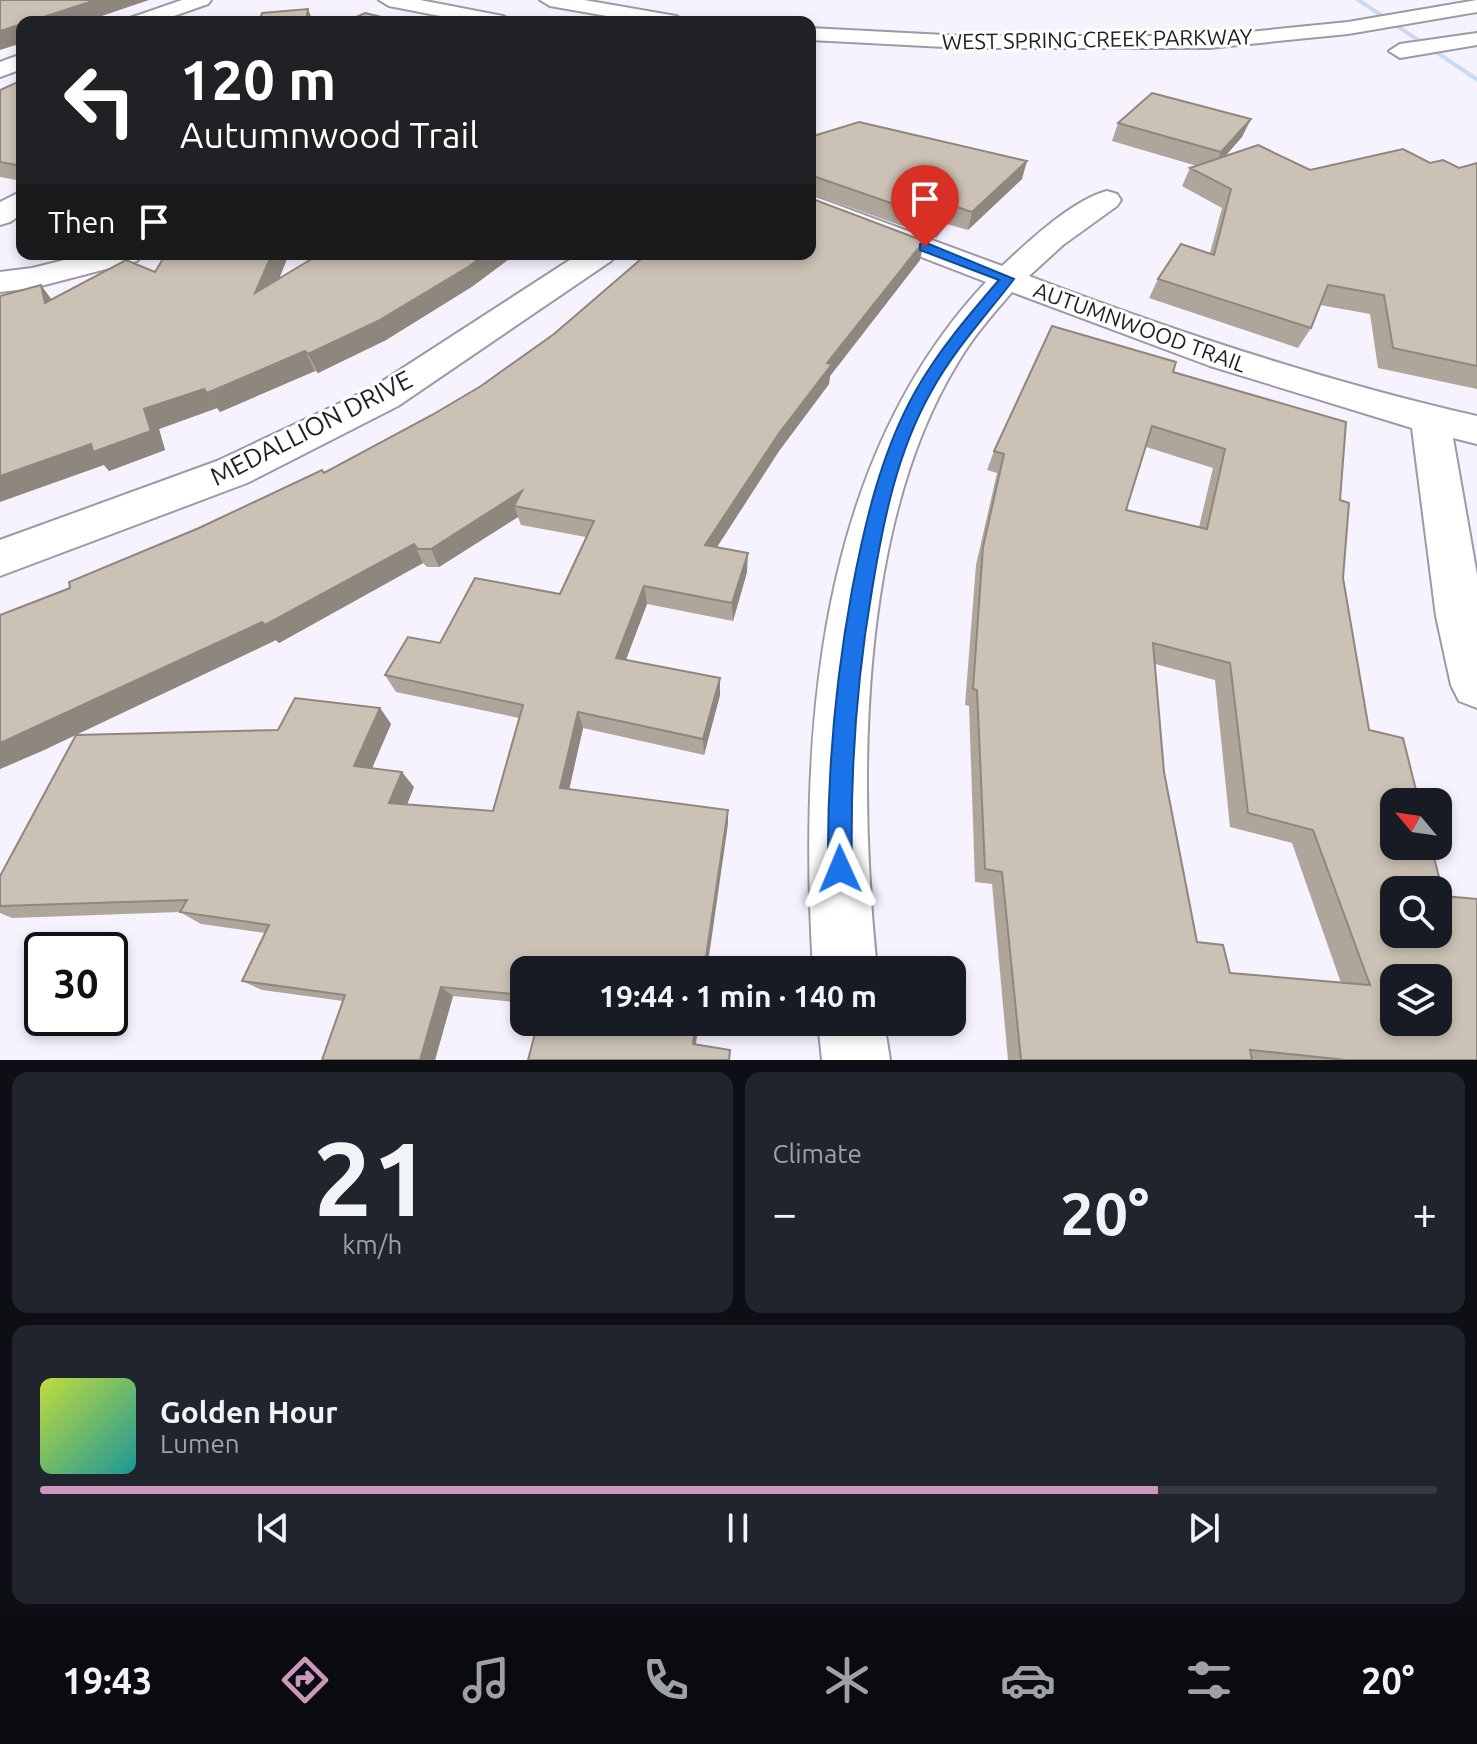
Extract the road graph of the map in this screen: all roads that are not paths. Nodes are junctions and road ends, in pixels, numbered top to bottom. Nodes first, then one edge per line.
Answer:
1 (201, 0) edge
2 (389, 0) edge
3 (550, 0) edge
4 (1477, 6) edge
5 (154, 16) edge
6 (472, 16) edge
7 (642, 16) edge
8 (816, 34) edge
9 (1477, 39) edge
10 (1383, 54) dead end
11 (1107, 200) dead end
12 (816, 206) edge
13 (103, 260) edge
14 (591, 260) edge
15 (1007, 279) junction
16 (0, 282) edge
17 (1431, 420) junction
18 (1477, 430) edge
19 (0, 558) edge
20 (1477, 685) edge
21 (845, 956) edge
22 (853, 1036) edge
23 (856, 1060) edge

1 - 5 street
2 - 6 street
3 - 7 street
4 - 8 street, WEST SPRING CREEK PARKWAY
9 - 10 street
11 - 15 street
12 - 15 street, AUTUMNWOOD TRAIL
13 - 16 street
14 - 19 street, MEDALLION DRIVE
15 - 17 street, AUTUMNWOOD TRAIL
15 - 21 street
17 - 18 street, AUTUMNWOOD TRAIL
17 - 20 street
22 - 23 street

